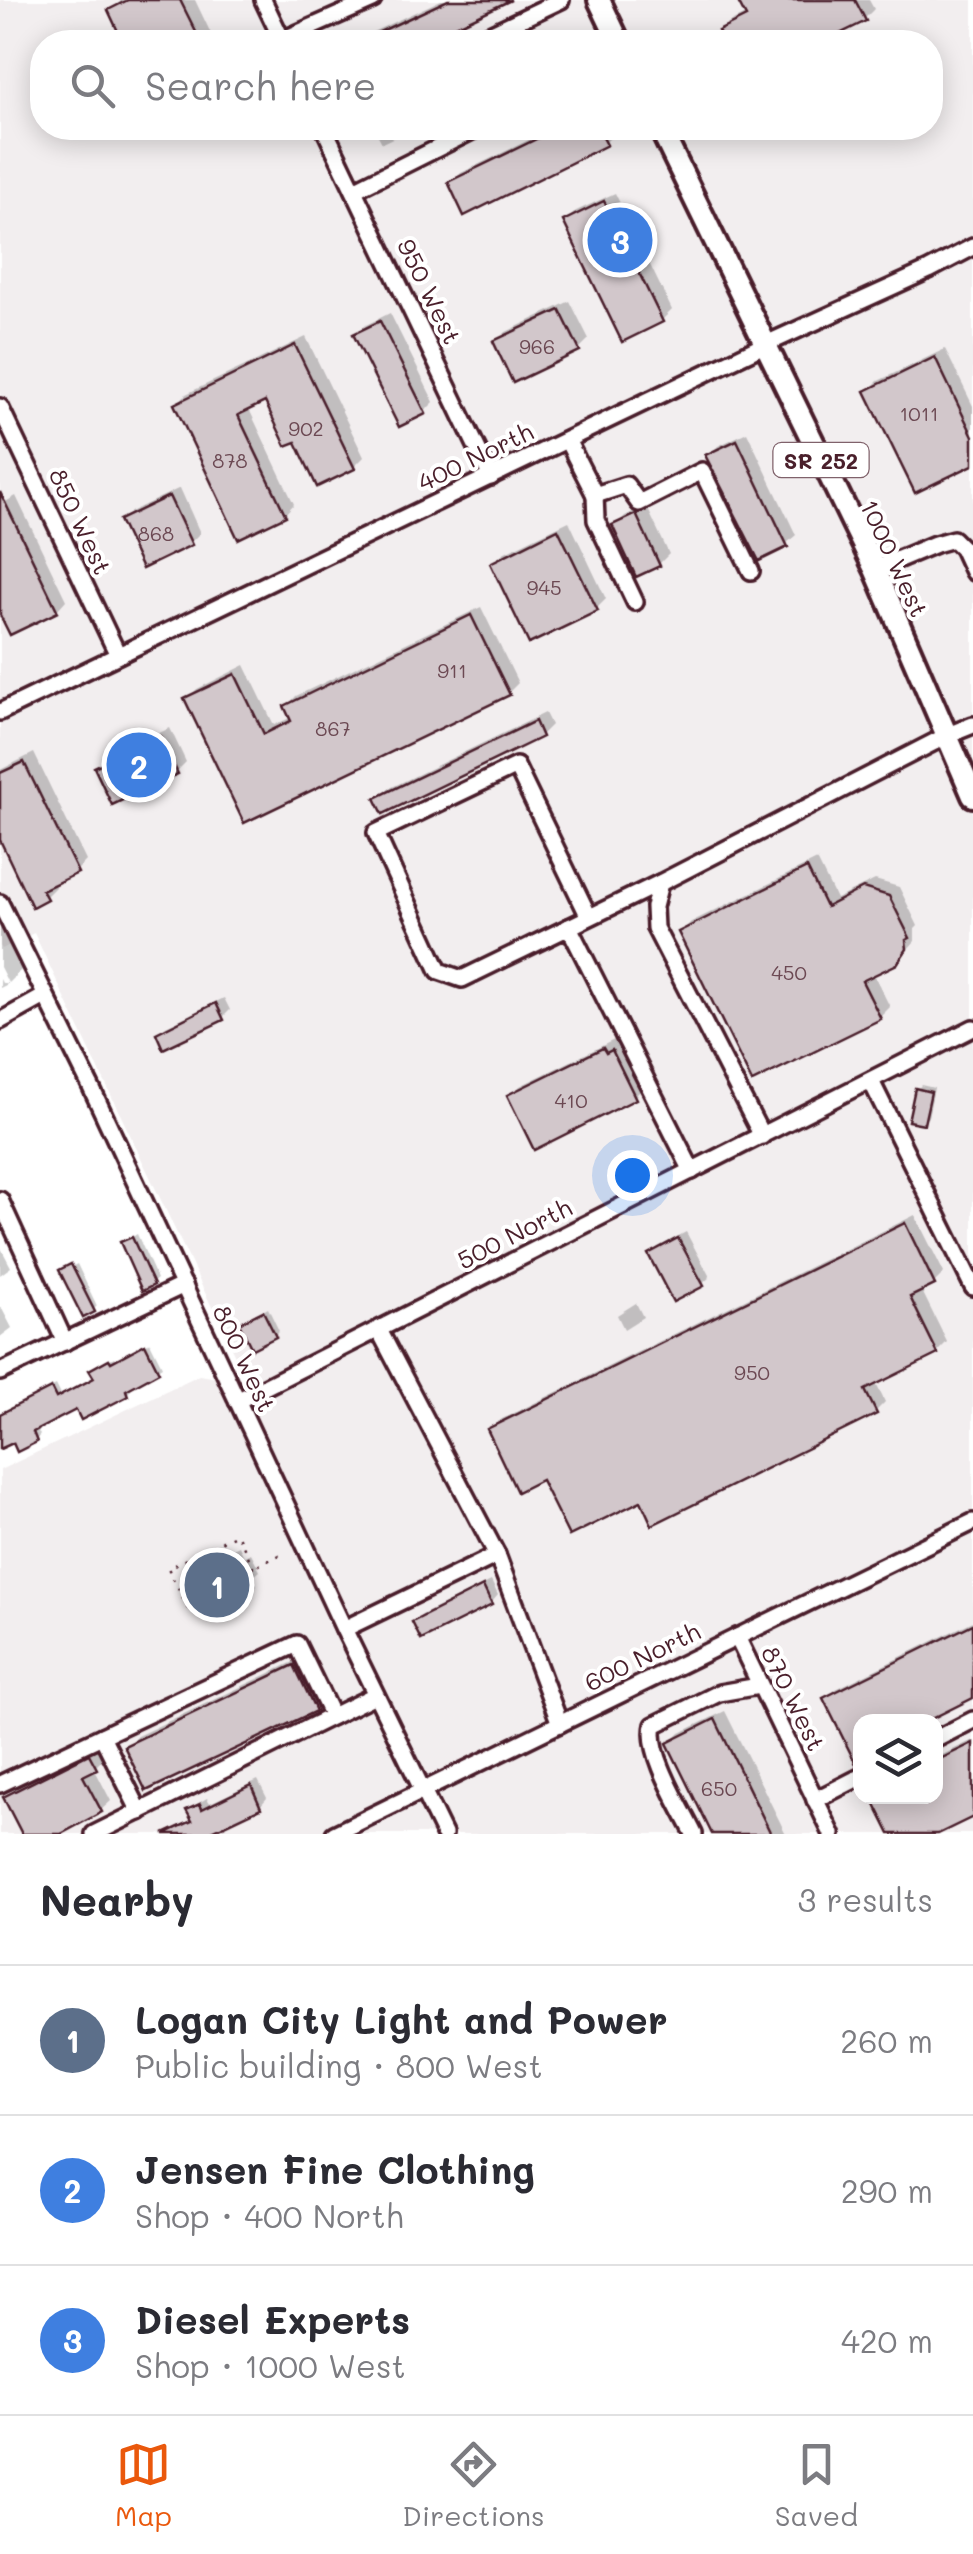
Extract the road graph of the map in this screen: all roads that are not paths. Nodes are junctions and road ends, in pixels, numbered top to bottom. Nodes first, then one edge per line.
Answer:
1 (263, 0) edge
2 (374, 0) edge
3 (561, 0) edge
4 (599, 0) edge
5 (277, 30) edge
6 (307, 30) edge
7 (498, 30) edge
8 (613, 30) edge
9 (330, 140) edge
10 (454, 140) edge
11 (666, 140) edge
12 (354, 190) junction
13 (973, 247) edge
14 (764, 344) junction
15 (0, 408) edge
16 (566, 440) junction
17 (491, 476) junction
18 (596, 495) junction
19 (874, 569) junction
20 (751, 571) dead end
21 (973, 572) edge
22 (635, 602) dead end
23 (118, 656) junction
24 (0, 712) edge
25 (973, 725) edge
26 (948, 735) junction
27 (973, 796) edge
28 (660, 884) junction
29 (0, 903) edge
30 (589, 917) junction
31 (569, 927) junction
32 (46, 996) junction
33 (0, 1021) edge
34 (973, 1028) edge
35 (871, 1080) junction
36 (762, 1136) junction
37 (692, 1172) junction
38 (0, 1200) edge
39 (184, 1285) junction
40 (973, 1287) edge
41 (379, 1330) junction
42 (65, 1342) junction
43 (0, 1372) edge
44 (237, 1401) junction
45 (973, 1522) edge
46 (497, 1555) junction
47 (344, 1629) junction
48 (737, 1637) junction
49 (760, 1686) junction
50 (375, 1695) junction
51 (332, 1716) junction
52 (973, 1720) edge
53 (560, 1724) junction
54 (943, 1735) edge
55 (102, 1736) junction
56 (853, 1781) edge
57 (0, 1784) edge
58 (423, 1791) junction
59 (816, 1800) junction
60 (140, 1812) junction
61 (94, 1834) edge
62 (334, 1834) edge
63 (444, 1834) edge
64 (694, 1834) edge
65 (832, 1834) edge

1 - 5 street
2 - 6 street
3 - 7 street
4 - 8 main road
9 - 12 street, 950 West
10 - 12 street
11 - 14 main road, 1000 West / SR 252
12 - 17 street, 950 West
13 - 14 street, 400 North
14 - 16 street, 400 North
14 - 19 main road, 1000 West / SR 252
15 - 23 street, 850 West
16 - 17 street, 400 North
16 - 18 street
17 - 23 street, 400 North
18 - 20 street
18 - 22 street
19 - 21 street
19 - 26 main road, 1000 West / SR 252
23 - 24 street, 400 North
25 - 26 street
26 - 27 main road, 1000 West / SR 252
26 - 28 street
28 - 30 street
28 - 36 street
29 - 32 street, 800 West
30 - 31 street
30 - 31 street
31 - 37 street
32 - 33 street
32 - 39 street, 800 West
34 - 35 street, 500 North
35 - 36 street, 500 North
35 - 40 street
36 - 37 street, 500 North
37 - 41 street, 500 North
38 - 42 street
39 - 42 street
39 - 44 street, 800 West
41 - 44 street, 500 North
41 - 46 street
42 - 43 street
44 - 47 street, 800 West
45 - 48 street, 600 North
46 - 47 street
46 - 53 street
47 - 50 street, 800 West
48 - 49 street, 870 West
48 - 53 street, 600 North
49 - 59 street, 870 West
49 - 64 street
50 - 51 street
50 - 58 street, 800 West
51 - 55 street
51 - 60 street
52 - 54 street
53 - 58 street, 600 North
55 - 57 street
55 - 60 street
56 - 59 street
58 - 62 street, 600 North
58 - 63 street, 800 West
59 - 65 street, 870 West
60 - 61 street

